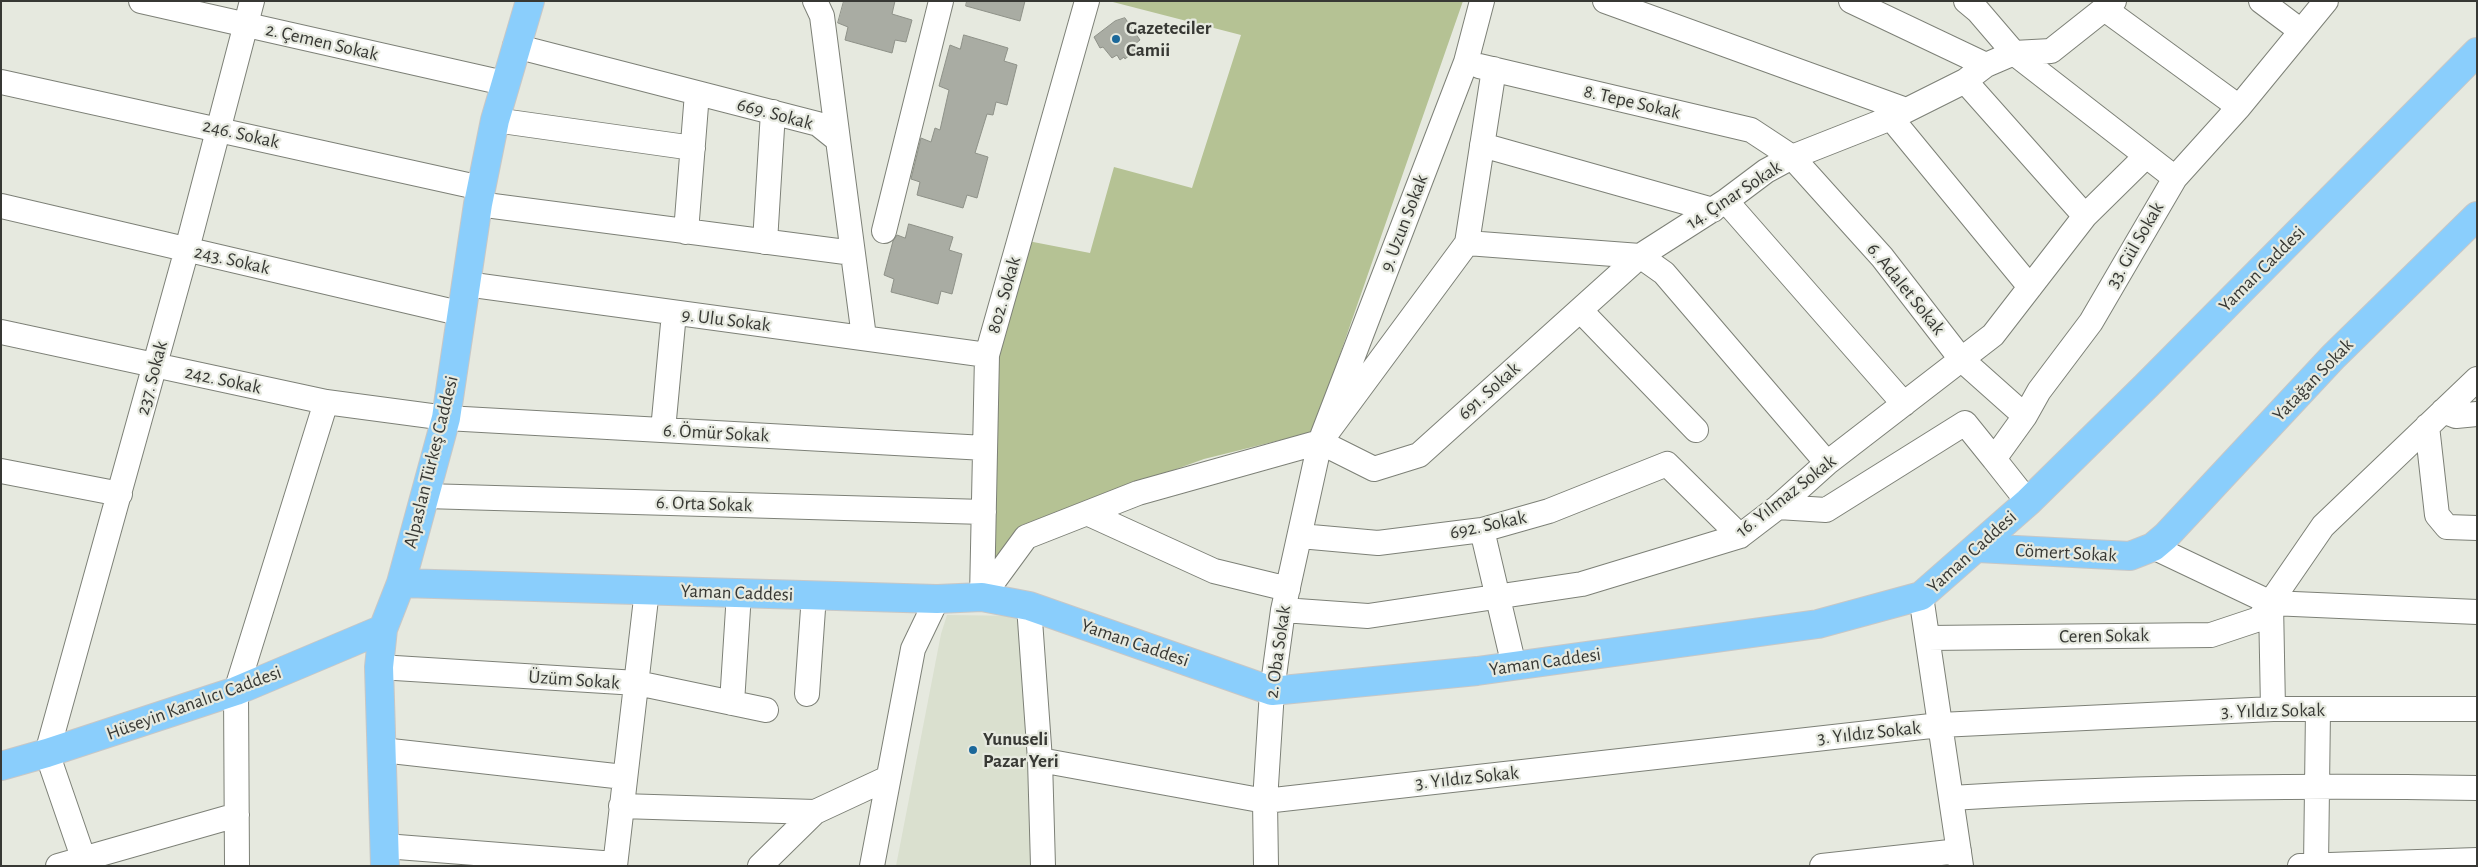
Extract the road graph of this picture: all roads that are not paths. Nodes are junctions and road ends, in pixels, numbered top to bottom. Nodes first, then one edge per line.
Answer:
1 (252, 1) edge
2 (530, 1) edge
3 (815, 1) edge
4 (942, 1) edge
5 (1087, 1) edge
6 (1482, 1) edge
7 (1604, 1) edge
8 (1851, 1) edge
9 (1966, 1) edge
10 (2261, 1) edge
11 (2326, 1) edge
12 (148, 2) edge
13 (2110, 5) edge
14 (246, 25) junction
15 (2301, 31) junction
16 (515, 46) junction
17 (2477, 52) edge
18 (2014, 53) junction
19 (1466, 62) junction
20 (1986, 65) junction
21 (1494, 69) junction
22 (1965, 81) junction
23 (1, 82) edge
24 (504, 83) junction
25 (697, 94) junction
26 (2239, 107) junction
27 (773, 112) junction
28 (1898, 114) junction
29 (495, 120) junction
30 (218, 129) junction
31 (838, 140) junction
32 (1482, 145) junction
33 (693, 148) junction
34 (2146, 156) junction
35 (1792, 157) junction
36 (2175, 178) junction
37 (480, 196) junction
38 (1720, 205) junction
39 (1, 206) edge
40 (2085, 216) junction
41 (2477, 216) edge
42 (686, 232) junction
43 (884, 232) dead end
44 (765, 242) junction
45 (1467, 243) junction
46 (187, 250) junction
47 (853, 253) junction
48 (1640, 256) junction
49 (466, 284) junction
50 (2030, 287) junction
51 (1580, 310) junction
52 (674, 313) junction
53 (463, 314) junction
54 (1, 332) edge
55 (864, 337) junction
56 (987, 355) junction
57 (1961, 359) junction
58 (156, 365) junction
59 (2477, 379) edge
60 (326, 402) junction
61 (1904, 404) junction
62 (2477, 414) edge
63 (2025, 416) junction
64 (446, 418) junction
65 (2435, 418) junction
66 (663, 430) junction
67 (1696, 430) dead end
68 (1320, 442) junction
69 (986, 448) junction
70 (1994, 458) junction
71 (1827, 463) junction
72 (2, 476) edge
73 (120, 494) junction
74 (425, 496) junction
75 (2028, 502) junction
76 (1778, 507) junction
77 (984, 512) junction
78 (1089, 514) junction
79 (2477, 528) edge
80 (1482, 530) junction
81 (1300, 536) junction
82 (1740, 536) junction
83 (2153, 547) junction
84 (1978, 548) junction
85 (401, 583) junction
86 (647, 590) junction
87 (739, 593) junction
88 (814, 595) junction
89 (1921, 596) junction
90 (982, 597) junction
91 (1497, 597) junction
92 (937, 599) junction
93 (1285, 599) junction
94 (2271, 603) junction
95 (1029, 606) junction
96 (2477, 612) edge
97 (383, 629) junction
98 (1928, 638) junction
99 (1514, 666) junction
100 (379, 667) junction
101 (637, 684) junction
102 (236, 691) junction
103 (1272, 691) junction
104 (807, 694) dead end
105 (732, 703) junction
106 (2477, 709) edge
107 (766, 710) dead end
108 (2273, 710) junction
109 (2318, 710) junction
110 (1940, 725) junction
111 (382, 750) junction
112 (47, 754) junction
113 (1040, 760) junction
114 (1, 766) edge
115 (624, 777) junction
116 (888, 778) junction
117 (2318, 785) junction
118 (2477, 788) edge
119 (1951, 798) junction
120 (1265, 801) junction
121 (621, 806) junction
122 (815, 812) junction
123 (237, 815) junction
124 (385, 856) edge
125 (1960, 858) edge
126 (2477, 860) edge
127 (85, 862) edge
128 (615, 865) edge
129 (2311, 865) edge
130 (58, 866) edge
131 (237, 866) edge
132 (760, 866) edge
133 (872, 866) edge
134 (1043, 866) edge
135 (1266, 866) edge
136 (1822, 866) edge

1 - 14 street, 237. Sokak
2 - 16 main road, Alpaslan Türkeş Caddesi
3 - 31 street
4 - 43 street
5 - 56 street, 802. Sokak
6 - 19 street, 9. Uzun Sokak
7 - 28 street
8 - 20 street
9 - 18 street
10 - 15 street
11 - 15 street, 33. Gül Sokak
12 - 14 street, 2. Çemen Sokak
13 - 18 street
13 - 26 street
14 - 24 street, 2. Çemen Sokak
14 - 30 street, 237. Sokak
15 - 26 street, 33. Gül Sokak
16 - 24 main road, Alpaslan Türkeş Caddesi
16 - 25 street, 669. Sokak
17 - 75 main road, Yaman Caddesi
18 - 20 street, 14. Çınar Sokak
18 - 34 street
19 - 21 street, 8. Tepe Sokak
19 - 68 street, 9. Uzun Sokak
20 - 22 street, 14. Çınar Sokak
21 - 32 street
21 - 35 street, 8. Tepe Sokak
22 - 28 street, 14. Çınar Sokak
22 - 40 street
23 - 30 street, 246. Sokak
24 - 29 main road, Alpaslan Türkeş Caddesi
25 - 27 street, 669. Sokak
25 - 33 street
26 - 36 street, 33. Gül Sokak
27 - 31 street, 669. Sokak
27 - 44 street
28 - 35 street, 14. Çınar Sokak
28 - 50 street
29 - 33 street
29 - 37 main road, Alpaslan Türkeş Caddesi
30 - 37 street, 246. Sokak
30 - 46 street, 237. Sokak
31 - 47 street
32 - 38 street
32 - 45 street
33 - 42 street
34 - 36 street
34 - 40 street, 16. Yılmaz Sokak
35 - 38 street, 14. Çınar Sokak
35 - 57 street, 6. Adalet Sokak
36 - 63 street, 33. Gül Sokak
37 - 42 street, 246. Sokak
37 - 49 main road, Alpaslan Türkeş Caddesi
38 - 48 street, 14. Çınar Sokak
38 - 61 street
39 - 46 street, 243. Sokak
40 - 50 street, 16. Yılmaz Sokak
41 - 83 main road, Yatağan Sokak
42 - 44 street, 246. Sokak
44 - 47 street, 246. Sokak
45 - 48 street
45 - 68 street
46 - 53 street, 243. Sokak
46 - 58 street, 237. Sokak
47 - 55 street
48 - 51 street, 691. Sokak
48 - 71 street
49 - 52 street, 9. Ulu Sokak
49 - 53 main road, Alpaslan Türkeş Caddesi
50 - 57 street, 16. Yılmaz Sokak
51 - 67 street
51 - 68 street, 691. Sokak
52 - 55 street, 9. Ulu Sokak
52 - 66 street
53 - 64 main road, Alpaslan Türkeş Caddesi
54 - 58 street, 242. Sokak
55 - 56 street, 9. Ulu Sokak
56 - 69 street, 802. Sokak
57 - 61 street, 16. Yılmaz Sokak
57 - 63 street, 6. Adalet Sokak
58 - 60 street, 242. Sokak
58 - 73 street, 237. Sokak
59 - 65 street, Ceren Sokak
60 - 64 street, 242. Sokak
60 - 102 street
61 - 71 street, 16. Yılmaz Sokak
62 - 65 street
63 - 70 street, 33. Gül Sokak
64 - 66 street, 6. Ömür Sokak
64 - 74 main road, Alpaslan Türkeş Caddesi
65 - 79 street
65 - 94 street, Ceren Sokak
66 - 69 street, 6. Ömür Sokak
68 - 78 street
68 - 81 street, 2. Oba Sokak
69 - 77 street, 802. Sokak
70 - 75 street
70 - 76 street
71 - 76 street, 16. Yılmaz Sokak
72 - 73 street
73 - 112 street, 237. Sokak
74 - 77 street, 6. Orta Sokak
74 - 85 main road, Alpaslan Türkeş Caddesi
75 - 84 main road, Yaman Caddesi
76 - 82 street, 16. Yılmaz Sokak
77 - 90 street, 802. Sokak
78 - 90 street
78 - 93 street, 16. Yılmaz Sokak
80 - 81 street, 692. Sokak
80 - 82 street, 692. Sokak
80 - 91 street
81 - 93 street, 2. Oba Sokak
82 - 91 street, 16. Yılmaz Sokak
83 - 84 main road, Cömert Sokak
83 - 94 street
84 - 89 main road, Yaman Caddesi
85 - 86 main road, Yaman Caddesi
85 - 97 main road, Alpaslan Türkeş Caddesi
86 - 87 main road, Yaman Caddesi
86 - 101 street
87 - 88 main road, Yaman Caddesi
87 - 105 street
88 - 92 main road, Yaman Caddesi
88 - 104 street
89 - 98 street
89 - 99 main road, Yaman Caddesi
90 - 92 main road, Yaman Caddesi
90 - 95 main road, Yaman Caddesi
91 - 93 street, 16. Yılmaz Sokak
91 - 99 street
92 - 116 street
93 - 103 street, 2. Oba Sokak
94 - 96 street
94 - 98 street, Ceren Sokak
94 - 108 street
95 - 103 main road, Yaman Caddesi
95 - 113 street
97 - 100 main road, Alpaslan Türkeş Caddesi
97 - 102 main road, Hüseyin Kanalıcı Caddesi
98 - 110 street
99 - 103 main road, Yaman Caddesi
100 - 101 street, Üzüm Sokak
100 - 111 main road, Alpaslan Türkeş Caddesi
101 - 105 street, Üzüm Sokak
101 - 115 street
102 - 112 main road, Hüseyin Kanalıcı Caddesi
102 - 123 street
103 - 120 street, 2. Oba Sokak
105 - 107 street, Üzüm Sokak
106 - 109 street, 3. Yıldız Sokak
108 - 109 street, 3. Yıldız Sokak
108 - 110 street, 3. Yıldız Sokak
109 - 117 street
110 - 119 street
110 - 120 street, 3. Yıldız Sokak
111 - 115 street
111 - 124 main road, Alpaslan Türkeş Caddesi
112 - 114 main road, Hüseyin Kanalıcı Caddesi
112 - 127 street
113 - 120 street, 3. Yıldız Sokak
113 - 134 street
115 - 121 street
116 - 122 street
116 - 133 street
117 - 118 street
117 - 119 street
117 - 129 street
119 - 125 street
120 - 135 street, 2. Oba Sokak
121 - 122 street
121 - 128 street
122 - 132 street
123 - 127 street
123 - 131 street
124 - 128 street
125 - 136 street
126 - 129 street
127 - 130 street

